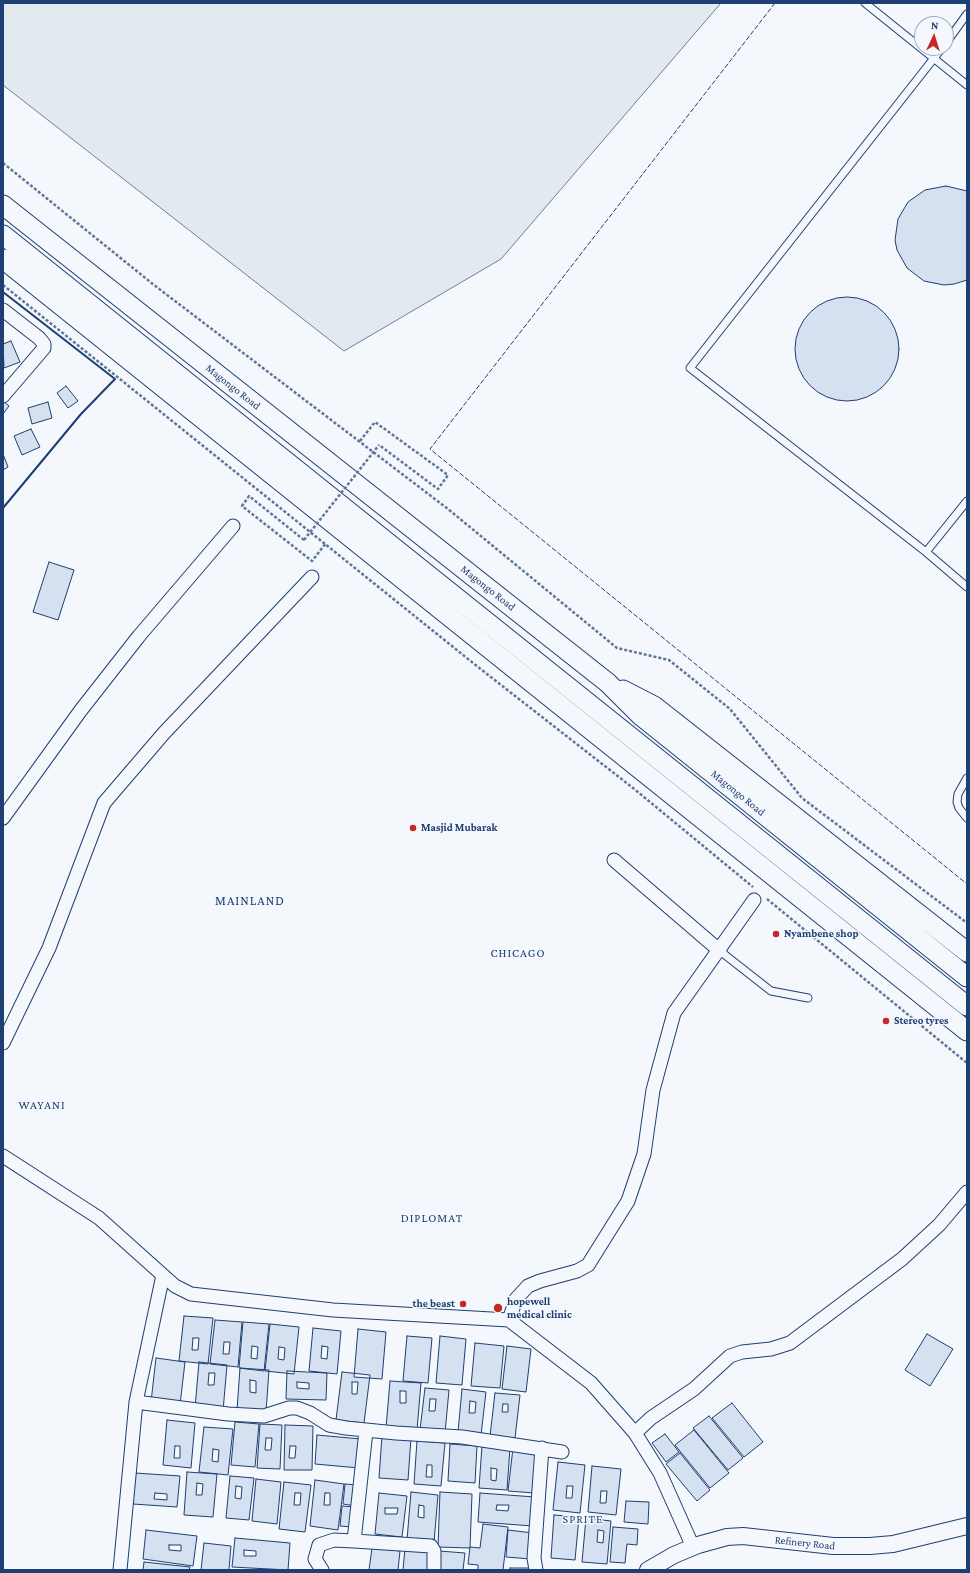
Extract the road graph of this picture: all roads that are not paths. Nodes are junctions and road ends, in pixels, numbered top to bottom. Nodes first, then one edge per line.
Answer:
1 (865, 3) edge
2 (967, 14) edge
3 (954, 31) edge
4 (934, 58) junction
5 (967, 85) edge
6 (3, 205) edge
7 (3, 235) edge
8 (3, 259) edge
9 (3, 310) edge
10 (3, 396) edge
11 (967, 501) edge
12 (233, 526) dead end
13 (926, 552) junction
14 (312, 578) dead end
15 (967, 586) edge
16 (608, 683) junction
17 (967, 778) edge
18 (3, 818) edge
19 (967, 818) edge
20 (614, 860) dead end
21 (758, 896) road end
22 (720, 951) junction
23 (967, 952) edge
24 (967, 977) edge
25 (808, 998) dead end
26 (967, 1006) edge
27 (967, 1031) edge
28 (3, 1043) edge
29 (3, 1156) edge
30 (967, 1192) edge
31 (163, 1275) junction
32 (509, 1320) junction
33 (136, 1402) junction
34 (366, 1430) junction
35 (635, 1433) junction
36 (542, 1448) junction
37 (562, 1452) dead end
38 (967, 1526) edge
39 (354, 1541) junction
40 (693, 1547) junction
41 (120, 1570) edge
42 (322, 1570) edge
43 (434, 1570) edge
44 (536, 1570) edge
45 (648, 1570) edge

1 - 4 lane
2 - 3 lane
4 - 5 lane
4 - 13 lane
6 - 16 main road, Magongo Road
7 - 26 main road
8 - 27 main road
9 - 10 street
11 - 13 lane
12 - 18 street
13 - 15 lane
14 - 28 street
16 - 23 main road
16 - 24 main road, Magongo Road
17 - 19 lane
20 - 22 street
21 - 22 street
22 - 25 lane
22 - 32 street
29 - 31 street
30 - 35 street
31 - 32 street
31 - 33 street
32 - 35 street
33 - 34 street
33 - 41 street
34 - 36 street
34 - 39 street
35 - 40 street
36 - 37 street
36 - 44 street
38 - 40 street, Refinery Road
39 - 42 street
39 - 43 street
40 - 45 street, Refinery Road

